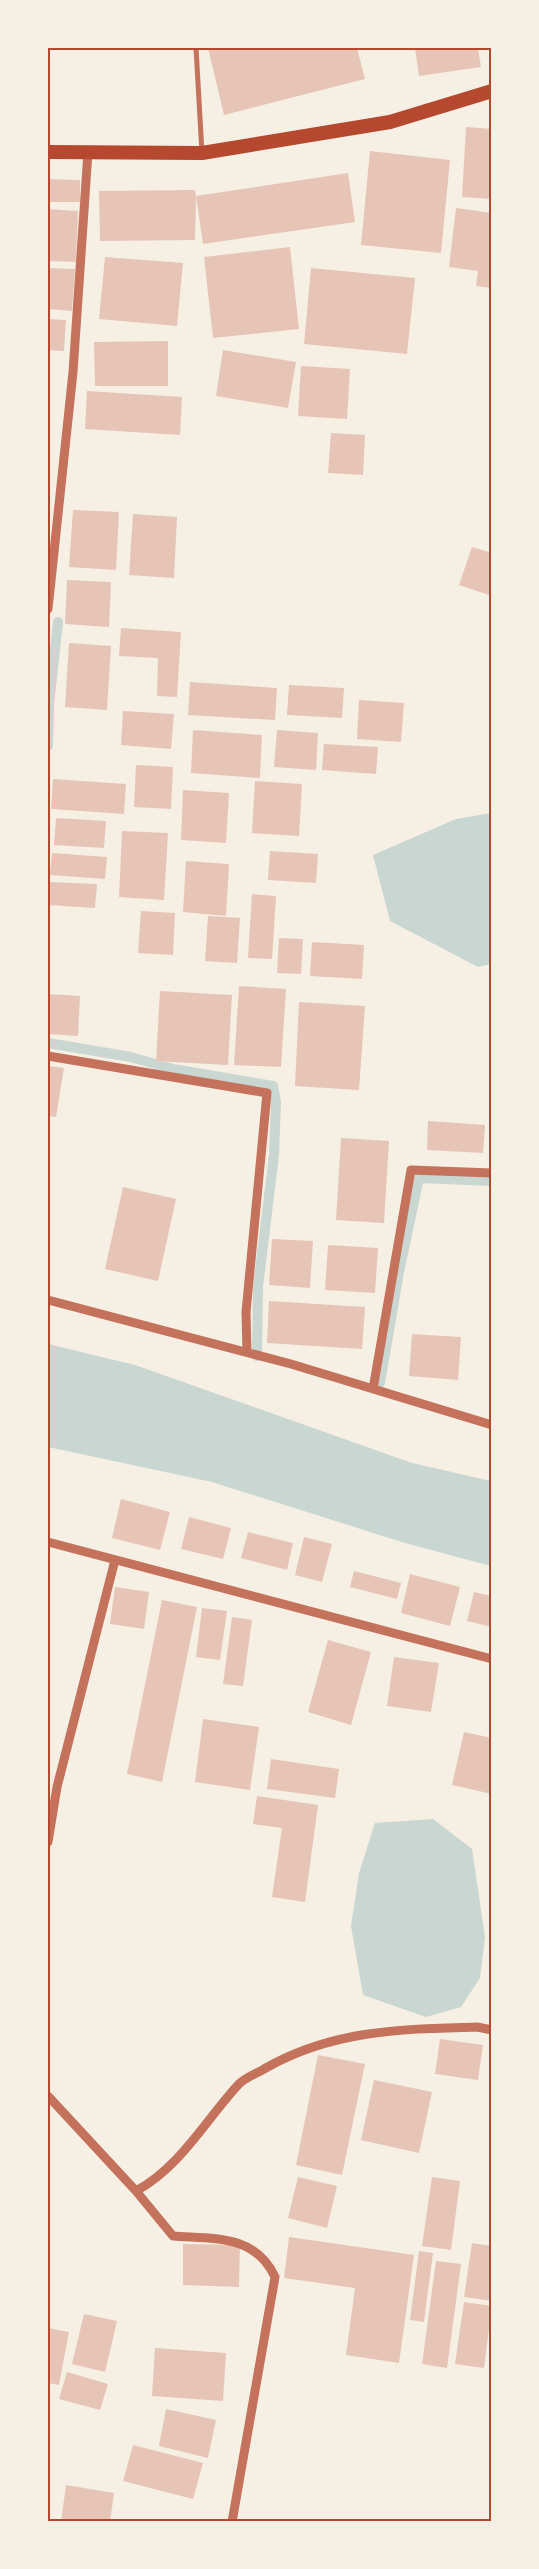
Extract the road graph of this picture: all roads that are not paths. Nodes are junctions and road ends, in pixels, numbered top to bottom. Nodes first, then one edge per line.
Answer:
1 (196, 48) edge
2 (492, 91) edge
3 (48, 152) edge
4 (88, 152) junction
5 (202, 154) junction
6 (48, 609) edge
7 (48, 1056) edge
8 (492, 1173) edge
9 (48, 1300) edge
10 (247, 1352) junction
11 (373, 1389) junction
12 (492, 1425) edge
13 (48, 1542) edge
14 (115, 1560) junction
15 (492, 1658) edge
16 (48, 1842) edge
17 (492, 2030) edge
18 (48, 2096) edge
19 (136, 2191) junction
20 (232, 2522) edge

1 - 5 street
2 - 5 highway
3 - 4 highway
4 - 5 highway
4 - 6 street
7 - 10 street
8 - 11 street
9 - 10 street
10 - 11 street
11 - 12 street
13 - 14 street
14 - 15 street
14 - 16 street
17 - 19 street
18 - 19 street
19 - 20 street

